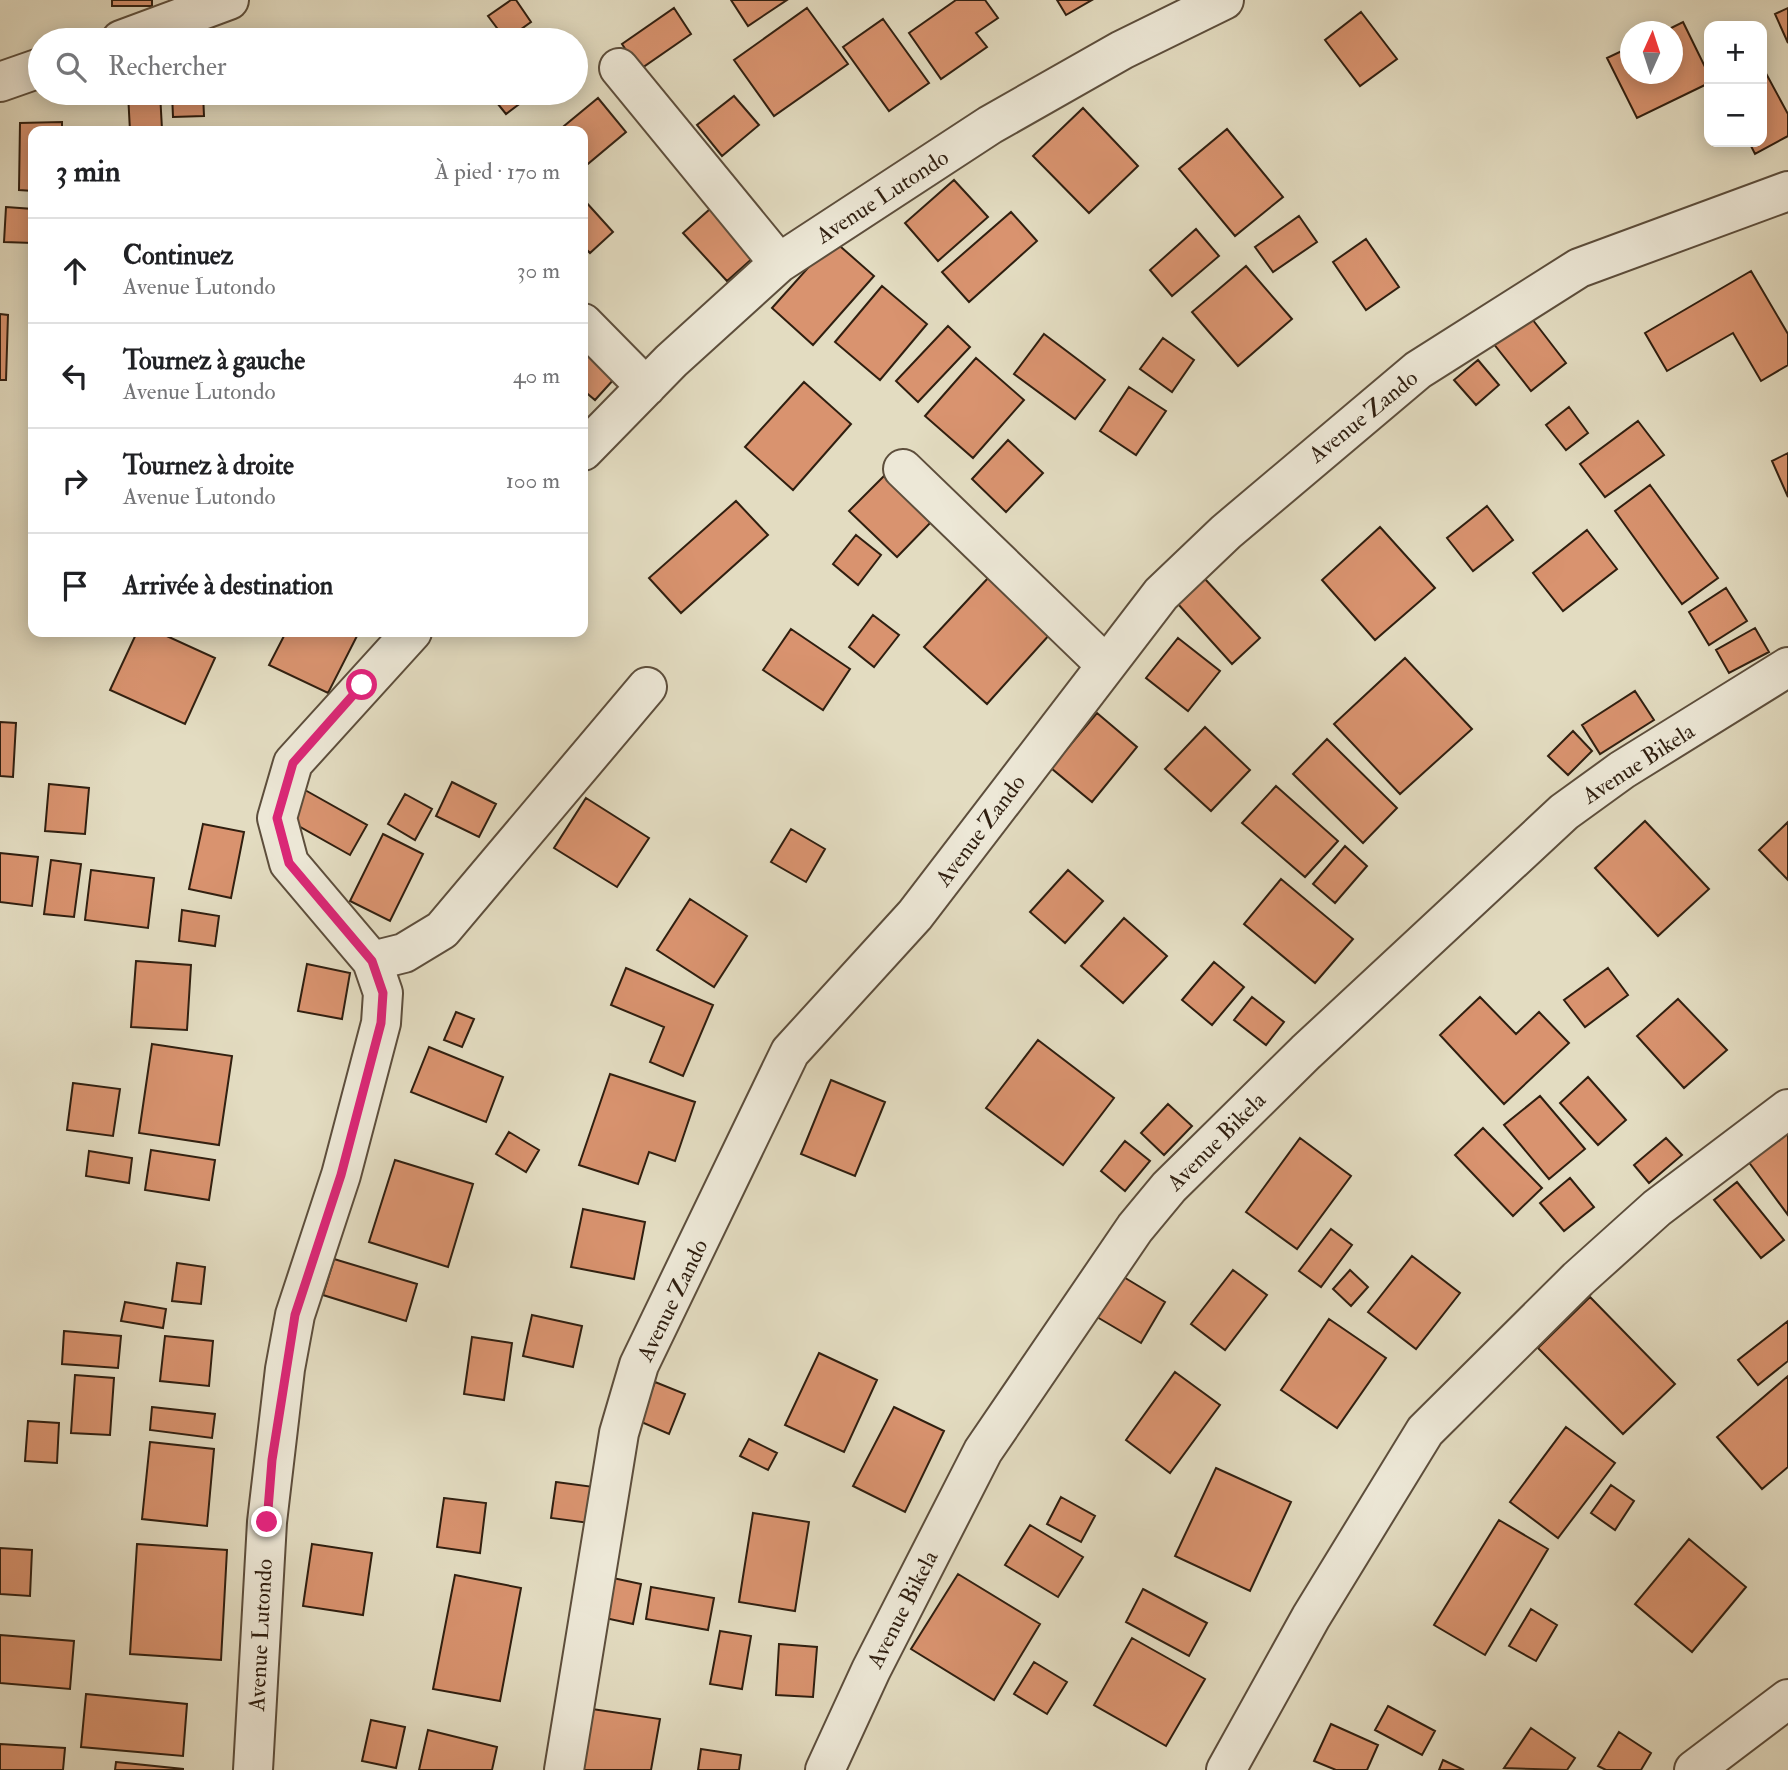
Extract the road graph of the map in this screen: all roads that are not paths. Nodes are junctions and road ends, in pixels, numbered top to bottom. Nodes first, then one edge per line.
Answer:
1 (229, 0) edge
2 (1224, 0) edge
3 (153, 28) edge
4 (619, 68) dead end
5 (28, 72) edge
6 (0, 82) edge
7 (1788, 191) edge
8 (779, 263) junction
9 (588, 328) edge
10 (646, 387) junction
11 (588, 446) edge
12 (903, 469) dead end
13 (407, 637) edge
14 (1106, 664) junction
15 (1788, 667) edge
16 (647, 687) dead end
17 (372, 961) junction
18 (1788, 1109) edge
19 (1788, 1699) edge
20 (253, 1770) edge
21 (564, 1770) edge
22 (825, 1770) edge
23 (1226, 1770) edge
24 (1694, 1770) edge

1 - 3 street
2 - 8 street, Avenue Lutondo
4 - 8 street
5 - 6 street
7 - 14 street, Avenue Zando
8 - 10 street, Avenue Lutondo
9 - 10 street
10 - 11 street, Avenue Lutondo
12 - 14 street
13 - 17 street, Avenue Lutondo
14 - 21 street, Avenue Zando
15 - 22 street, Avenue Bikela
16 - 17 street
17 - 20 street, Avenue Lutondo
18 - 23 street
19 - 24 street

